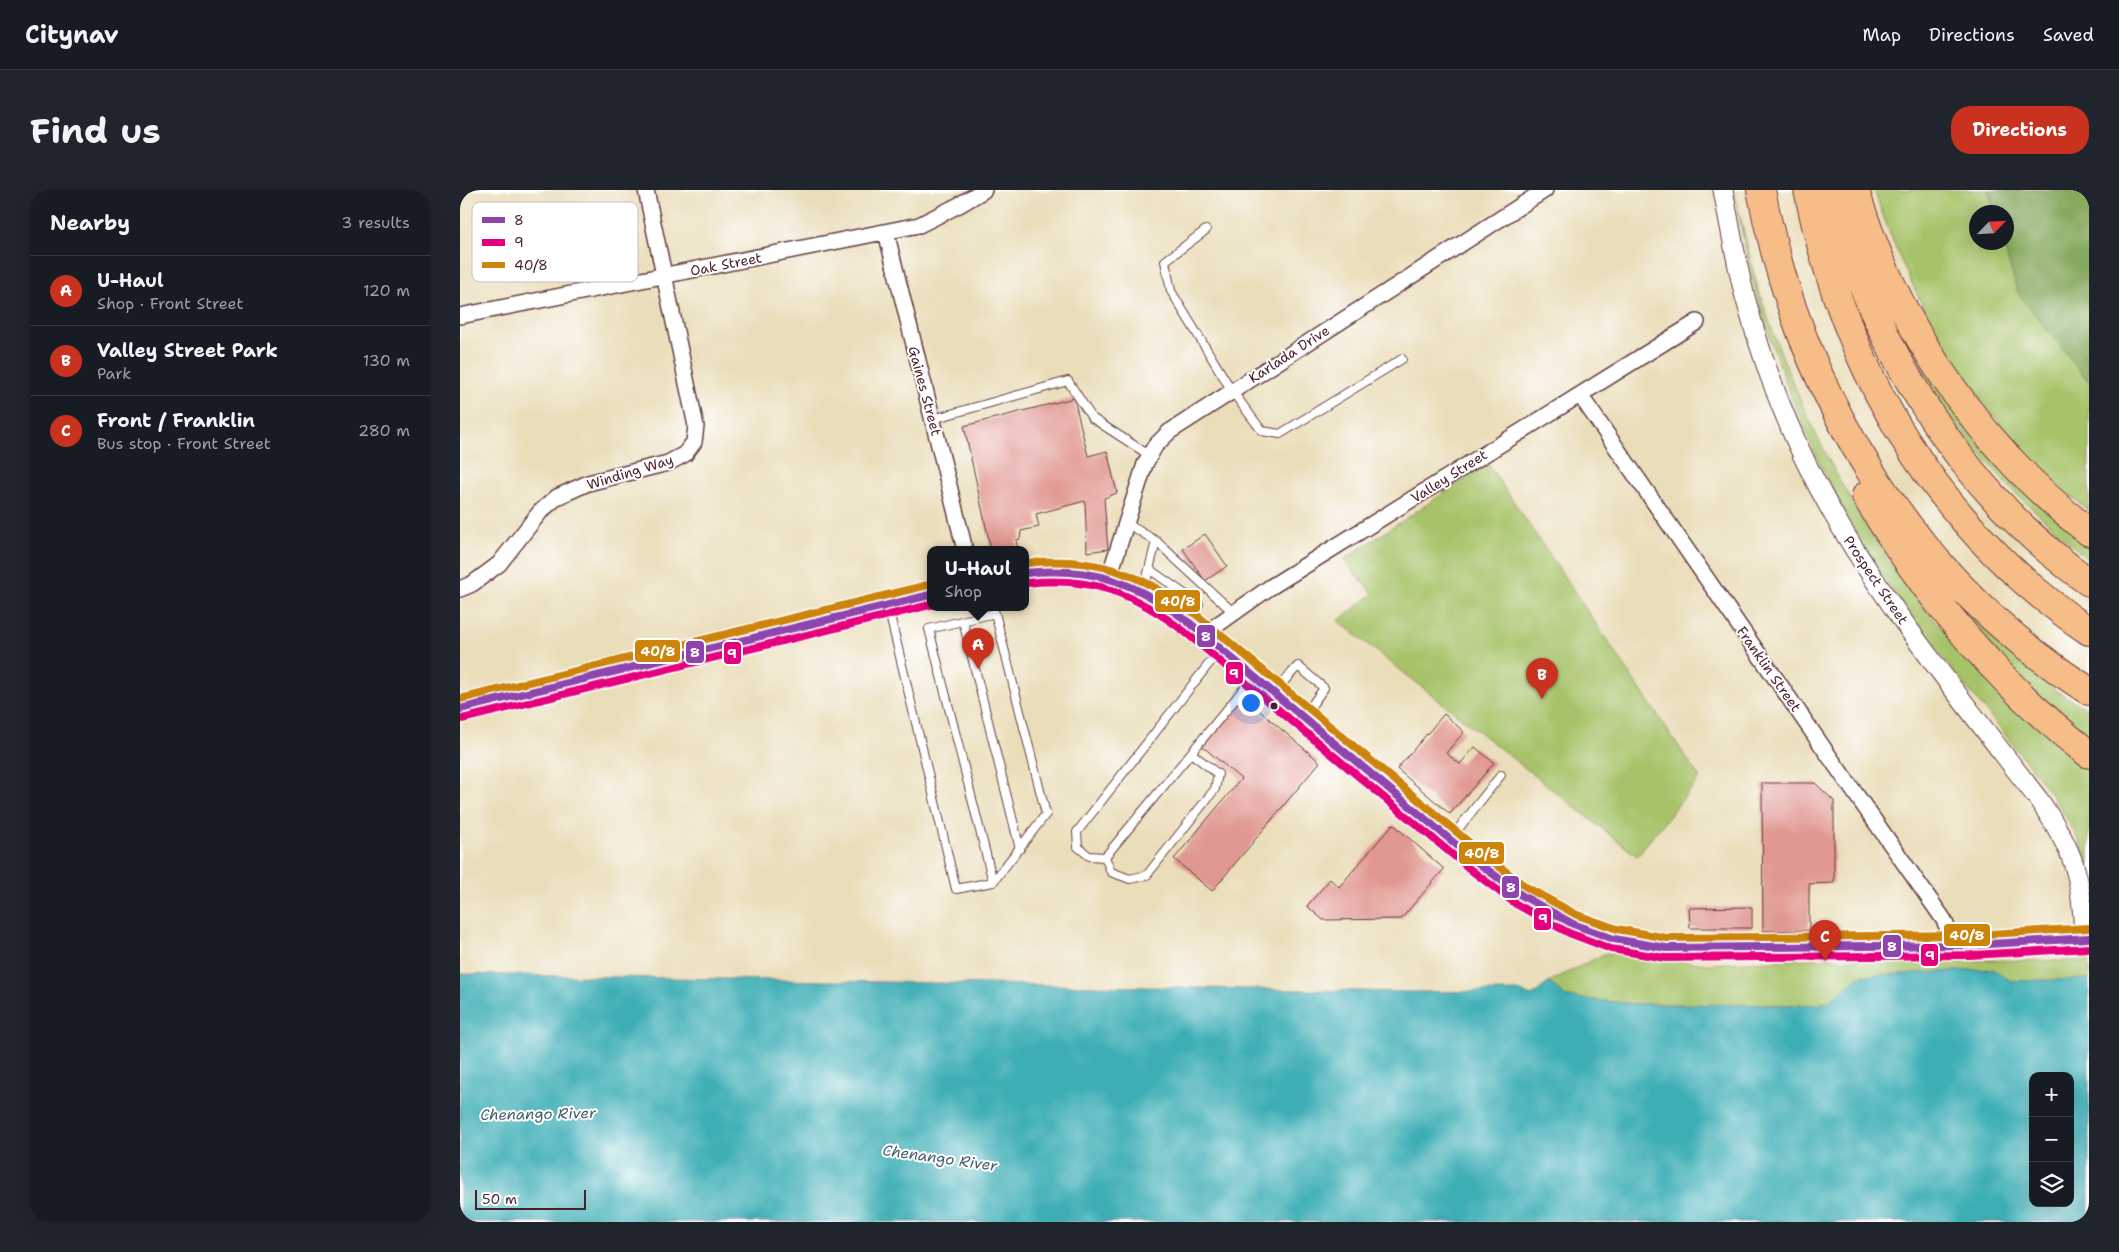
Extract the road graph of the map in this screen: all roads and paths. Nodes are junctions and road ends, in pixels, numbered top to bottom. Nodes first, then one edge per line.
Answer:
1 (646, 190) edge
2 (984, 190) edge
3 (1545, 190) edge
4 (1723, 190) edge
5 (1761, 190) edge
6 (1808, 190) edge
7 (1833, 190) edge
8 (1855, 190) edge
9 (1206, 230) dead end
10 (886, 232) junction
11 (664, 276) junction
12 (638, 281) edge
13 (633, 282) edge
14 (1791, 310) junction
15 (460, 316) edge
16 (1697, 322) dead end
17 (1402, 359) dead end
18 (1232, 391) junction
19 (1580, 395) junction
20 (933, 419) junction
21 (1149, 455) junction
22 (1126, 523) junction
23 (2089, 532) edge
24 (1156, 541) junction
25 (964, 546) edge
26 (1149, 569) junction
27 (1029, 573) edge
28 (1109, 577) junction
29 (2089, 582) edge
30 (460, 589) edge
31 (1209, 591) junction
32 (1144, 592) junction
33 (927, 596) edge
34 (888, 605) junction
35 (1234, 613) junction
36 (963, 621) junction
37 (1202, 628) junction
38 (2089, 631) edge
39 (1254, 677) junction
40 (2089, 691) edge
41 (1273, 693) junction
42 (460, 709) edge
43 (1302, 717) junction
44 (1191, 753) junction
45 (2089, 754) edge
46 (1501, 776) dead end
47 (1450, 840) junction
48 (1020, 849) junction
49 (1105, 858) junction
50 (993, 882) junction
51 (2086, 938) edge
52 (1952, 945) junction

1 - 11 street, Winding Way
2 - 10 street, Oak Street
3 - 18 street, Karlada Drive
4 - 51 street, Prospect Street
5 - 14 highway
6 - 38 highway
7 - 29 highway
8 - 23 highway
9 - 18 lane
10 - 11 street, Oak Street
10 - 20 street, Gaines Street
11 - 12 street, Oak Street
11 - 30 street, Winding Way
13 - 15 street, Oak Street
14 - 40 highway
14 - 45 highway
16 - 19 street, Valley Street
17 - 18 lane
18 - 21 street, Karlada Drive
19 - 35 street, Valley Street
19 - 52 street, Franklin Street
20 - 21 lane
20 - 25 street, Gaines Street
21 - 22 street, Karlada Drive
22 - 24 lane
22 - 28 street, Karlada Drive
24 - 26 lane
24 - 31 lane
26 - 32 lane
26 - 37 lane
27 - 28 main road
28 - 32 main road
31 - 35 lane
31 - 37 lane
32 - 37 main road
33 - 34 main road
34 - 42 main road
34 - 50 lane
35 - 37 street, Valley Street
36 - 48 lane
36 - 48 lane
36 - 50 lane
37 - 39 main road
37 - 49 lane
39 - 41 main road
39 - 44 lane
41 - 43 main road
41 - 43 lane
43 - 47 main road
44 - 49 lane
44 - 49 lane
46 - 47 lane
47 - 52 main road
48 - 50 lane
51 - 52 main road

